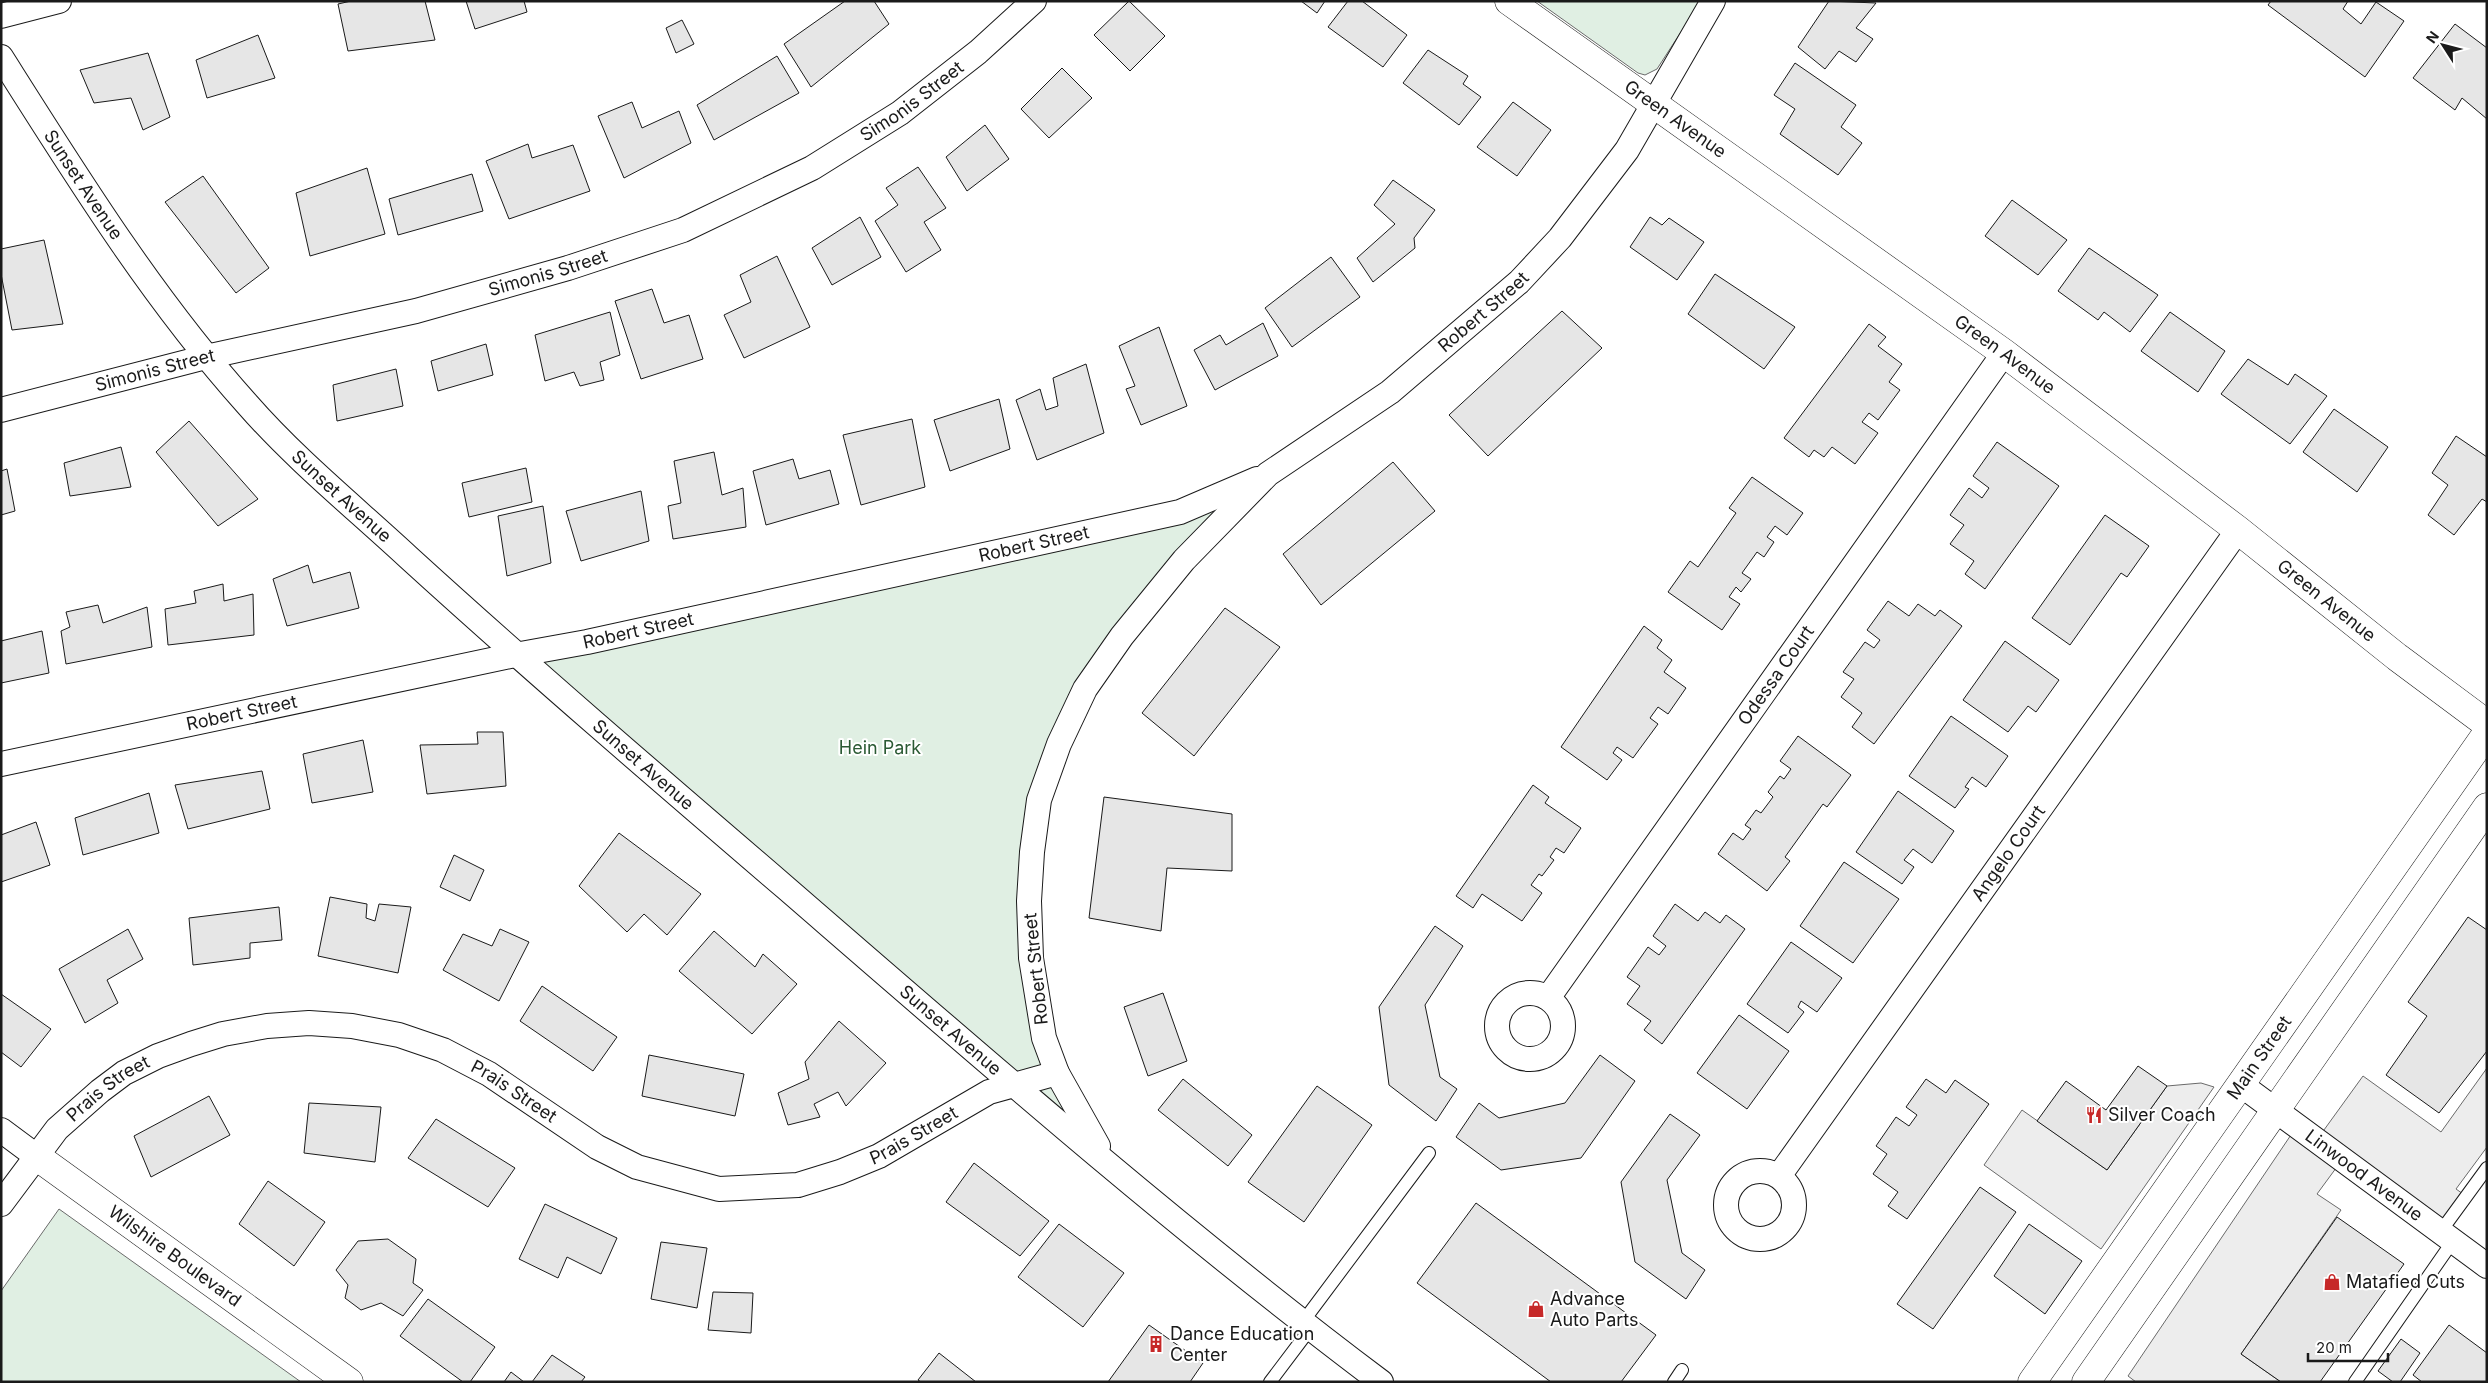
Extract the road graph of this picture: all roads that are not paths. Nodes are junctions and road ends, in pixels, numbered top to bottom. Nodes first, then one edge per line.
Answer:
1 (59, 1) edge
2 (1034, 1) edge
3 (1509, 1) edge
4 (1713, 1) edge
5 (1, 16) edge
6 (1, 58) edge
7 (1653, 105) junction
8 (2004, 353) junction
9 (206, 357) junction
10 (1, 410) edge
11 (1268, 474) junction
12 (2238, 530) junction
13 (515, 655) junction
14 (2487, 724) edge
15 (2487, 734) edge
16 (1, 764) edge
17 (2487, 807) edge
18 (1548, 998) dead end
19 (1057, 1073) junction
20 (2240, 1084) junction
21 (1014, 1085) junction
22 (2275, 1110) junction
23 (1, 1130) edge
24 (1429, 1153) dead end
25 (36, 1156) junction
26 (1110, 1164) junction
27 (2487, 1168) edge
28 (1778, 1176) dead end
29 (1, 1204) edge
30 (2447, 1236) junction
31 (2487, 1266) edge
32 (1306, 1326) junction
33 (1682, 1370) dead end
34 (350, 1382) edge
35 (1270, 1382) edge
36 (1381, 1382) edge
37 (1674, 1382) edge
38 (2032, 1382) edge
39 (2086, 1382) edge
40 (2355, 1382) edge

1 - 5 street
2 - 9 street, Simonis Street
3 - 7 street, Green Avenue
4 - 7 street, Robert Street
6 - 9 street, Sunset Avenue
7 - 8 street, Green Avenue
7 - 11 street, Robert Street
8 - 12 street, Green Avenue
8 - 18 street, Odessa Court
9 - 10 street, Simonis Street
9 - 13 street, Sunset Avenue
11 - 13 street, Robert Street
11 - 19 street, Robert Street
12 - 14 street, Green Avenue
12 - 28 street, Angelo Court
13 - 16 street, Robert Street
13 - 21 street, Sunset Avenue
15 - 20 street, Main Street
17 - 22 street
19 - 21 street, Prais Street
19 - 26 street, Robert Street
20 - 22 street, Linwood Avenue
20 - 38 street, Main Street
21 - 25 street, Prais Street
21 - 26 street, Sunset Avenue
22 - 30 street, Linwood Avenue
22 - 39 street
23 - 25 street, Wilshire Boulevard
24 - 32 lane
25 - 29 street, Prais Street
25 - 34 street, Wilshire Boulevard
26 - 32 street, Sunset Avenue
27 - 30 lane
30 - 31 street, Linwood Avenue
30 - 40 lane
32 - 35 lane
32 - 36 street, Sunset Avenue
33 - 37 lane

